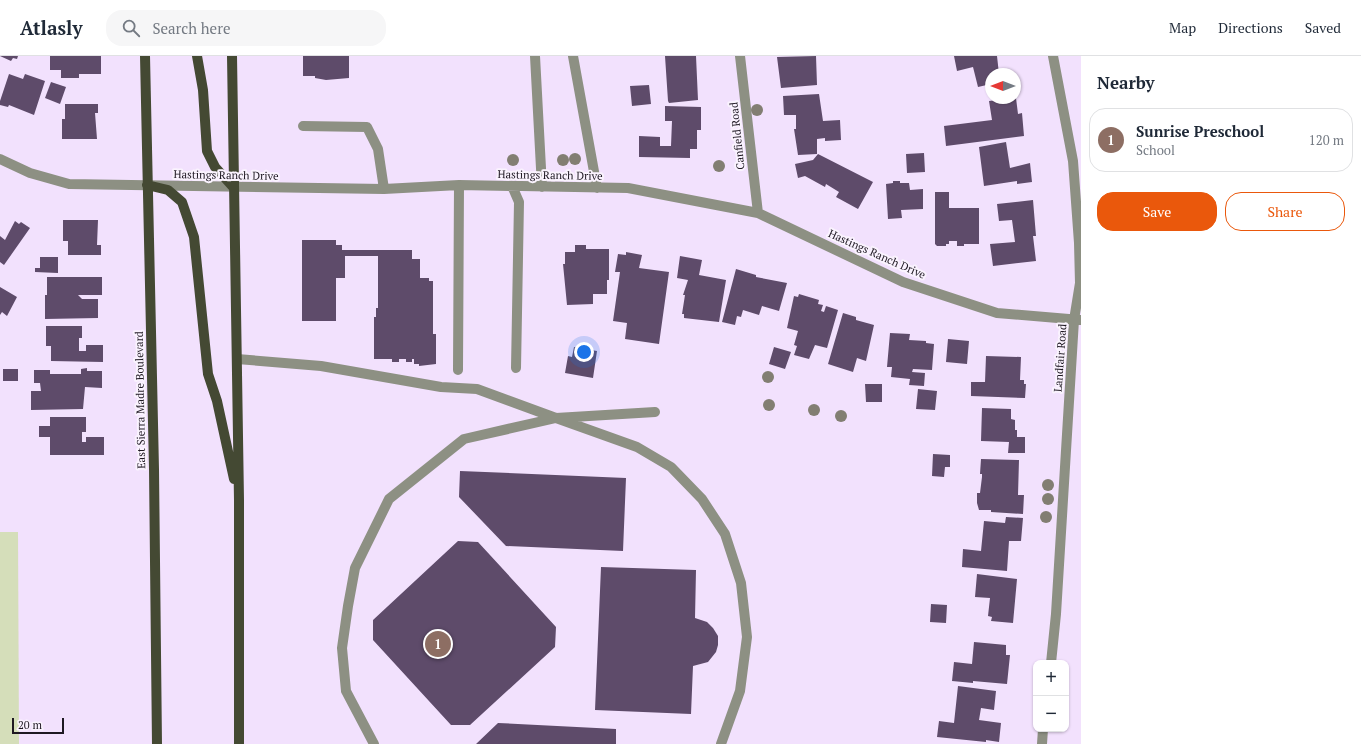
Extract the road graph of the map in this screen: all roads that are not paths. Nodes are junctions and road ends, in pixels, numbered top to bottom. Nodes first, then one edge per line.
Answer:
1 (145, 56) edge
2 (197, 56) edge
3 (232, 56) edge
4 (535, 56) edge
5 (573, 56) edge
6 (740, 56) edge
7 (1053, 56) edge
8 (303, 126) dead end
9 (0, 159) edge
10 (147, 185) junction
11 (459, 185) junction
12 (512, 186) junction
13 (542, 186) junction
14 (234, 188) junction
15 (597, 188) junction
16 (384, 189) junction
17 (758, 213) junction
18 (1078, 320) edge
19 (237, 359) junction
20 (516, 368) dead end
21 (458, 370) dead end
22 (655, 412) dead end
23 (556, 418) junction
24 (239, 500) junction
25 (1050, 660) edge
26 (1044, 732) edge
27 (157, 744) edge
28 (239, 744) edge
29 (374, 744) edge
30 (721, 744) edge
31 (1042, 744) edge

1 - 10 main road, East Sierra Madre Boulevard
2 - 14 main road
3 - 14 main road
4 - 13 street
5 - 15 street
6 - 17 street, Canfield Road
7 - 18 street, Landfair Road
8 - 16 street
9 - 10 street, Hastings Ranch Drive
10 - 14 street, Hastings Ranch Drive
10 - 24 main road
10 - 27 main road, East Sierra Madre Boulevard
11 - 12 street, Hastings Ranch Drive
11 - 16 street, Hastings Ranch Drive
11 - 21 street
12 - 13 street, Hastings Ranch Drive
12 - 20 street
13 - 15 street, Hastings Ranch Drive
14 - 16 street, Hastings Ranch Drive
14 - 19 main road
15 - 17 street, Hastings Ranch Drive
17 - 18 street, Hastings Ranch Drive
18 - 25 street, Landfair Road
19 - 23 street
19 - 24 main road
22 - 23 street
23 - 29 street
23 - 30 street
24 - 28 main road
26 - 31 street

